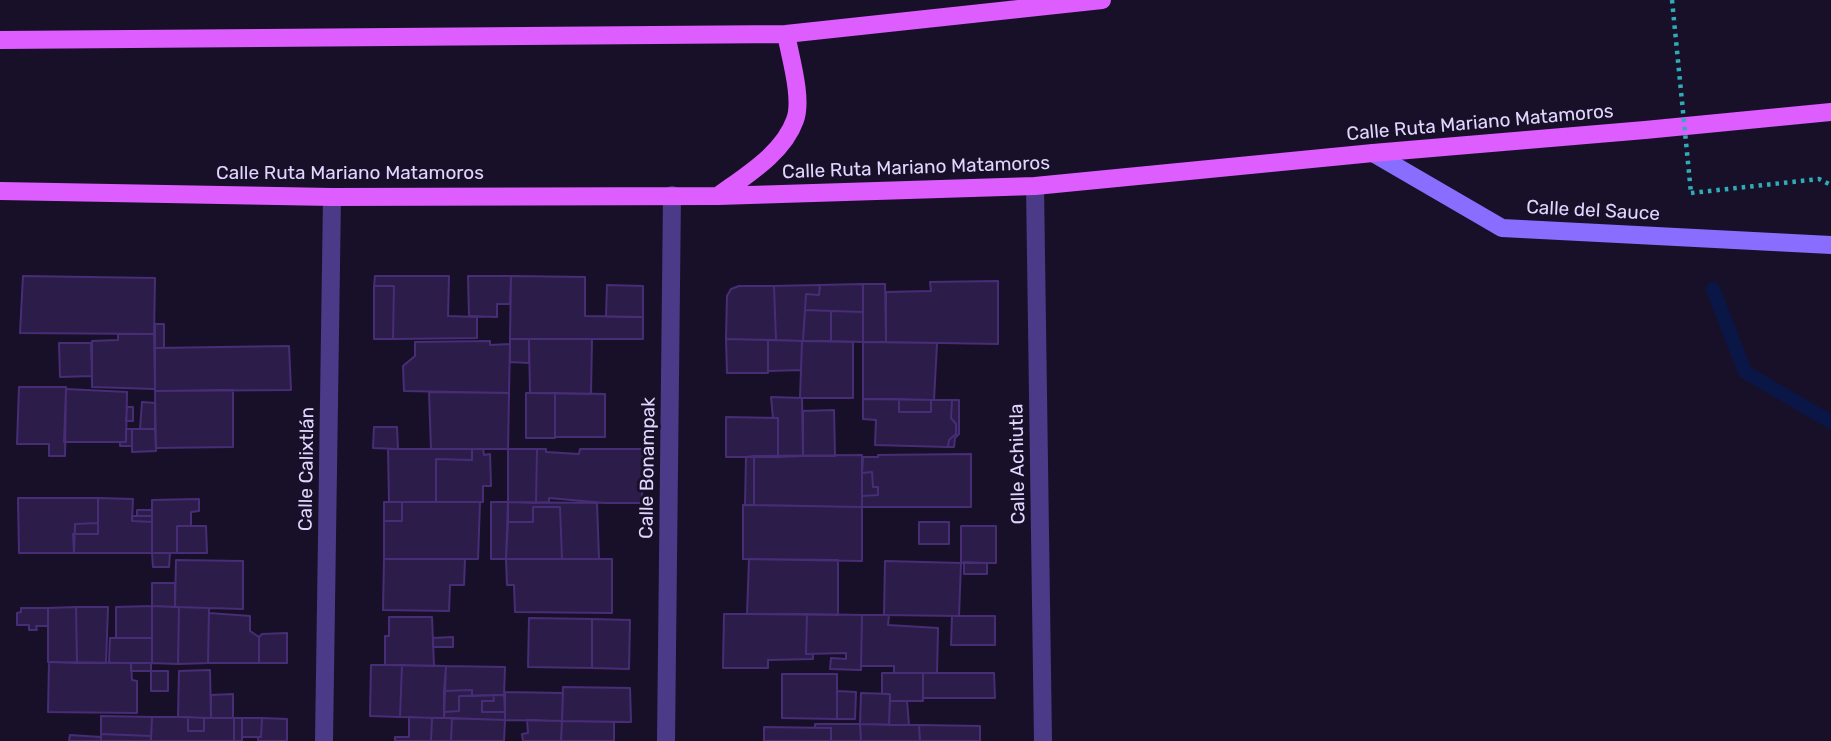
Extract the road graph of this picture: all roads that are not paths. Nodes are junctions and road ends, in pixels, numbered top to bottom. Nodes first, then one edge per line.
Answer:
1 (1102, 0) edge
2 (786, 34) junction
3 (0, 40) edge
4 (1831, 112) edge
5 (1373, 153) junction
6 (1035, 186) junction
7 (0, 191) edge
8 (672, 195) junction
9 (332, 197) junction
10 (718, 197) junction
11 (1831, 244) edge
12 (324, 741) edge
13 (666, 741) edge
14 (1043, 741) edge

1 - 2 main road
2 - 3 main road
2 - 10 main road
4 - 5 main road, Calle Ruta Mariano Matamoros
5 - 6 main road, Calle Ruta Mariano Matamoros
5 - 11 main road, Calle del Sauce
6 - 10 main road, Calle Ruta Mariano Matamoros
6 - 14 street, Calle Achiutla
7 - 9 main road, Calle Ruta Mariano Matamoros
8 - 9 main road, Calle Ruta Mariano Matamoros
8 - 10 main road, Calle Ruta Mariano Matamoros
8 - 13 street, Calle Bonampak
9 - 12 street, Calle Calixtlán

